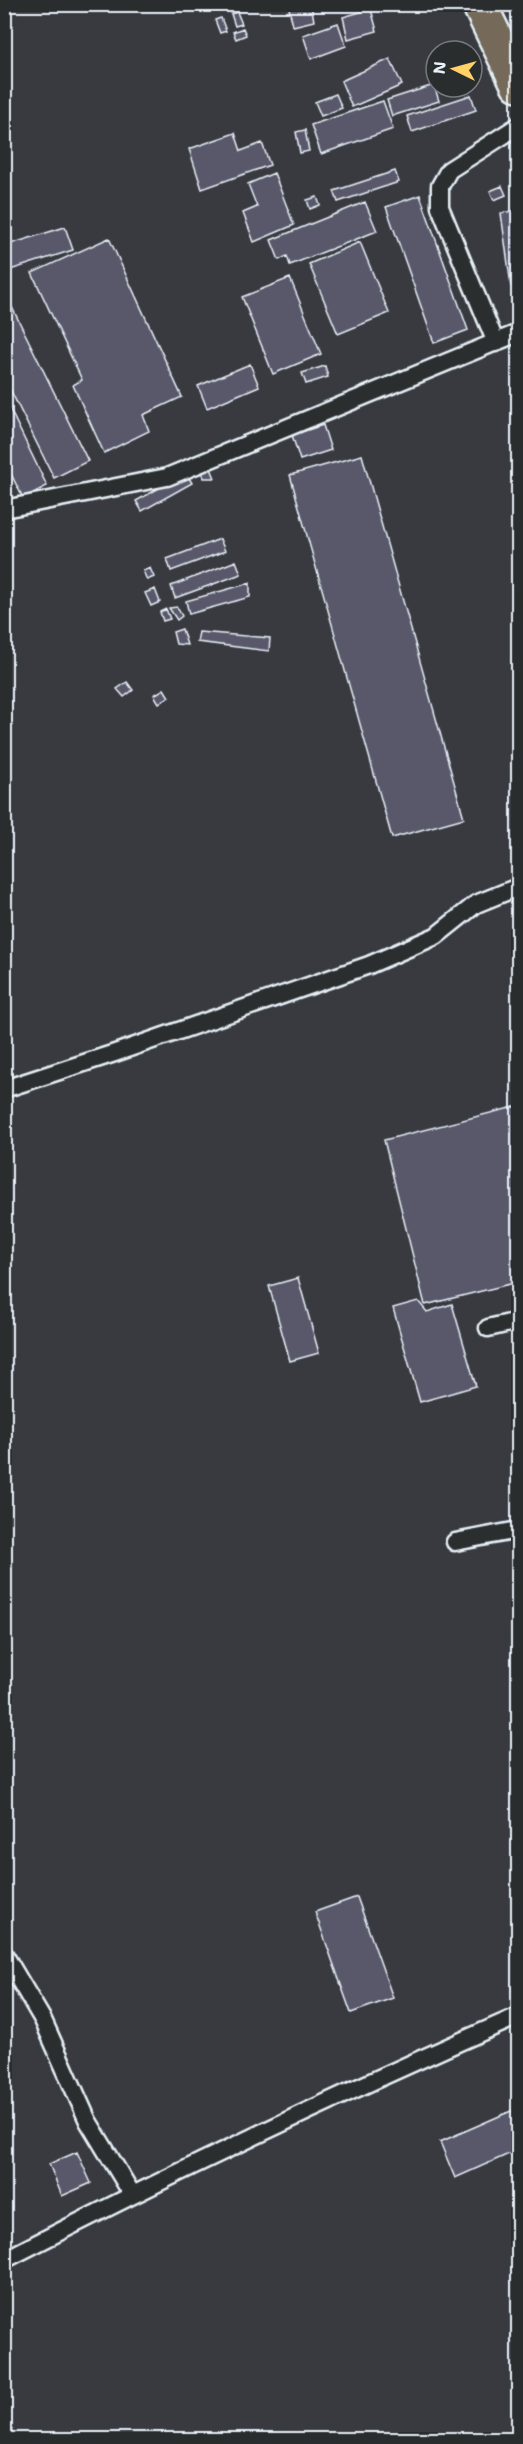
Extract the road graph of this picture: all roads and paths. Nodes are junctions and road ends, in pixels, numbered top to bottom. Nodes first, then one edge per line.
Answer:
1 (479, 4) edge
2 (519, 84) edge
3 (519, 126) edge
4 (519, 333) edge
5 (496, 343) junction
6 (4, 509) edge
7 (519, 887) edge
8 (4, 1089) edge
9 (519, 1321) edge
10 (488, 1328) dead end
11 (519, 1530) edge
12 (455, 1542) dead end
13 (4, 1954) edge
14 (519, 2016) edge
15 (132, 2194) junction
16 (4, 2260) edge

1 - 2 main road
3 - 5 lane
4 - 5 lane
5 - 6 lane
7 - 8 lane
9 - 10 lane
11 - 12 lane
13 - 15 lane
14 - 15 lane
15 - 16 lane

